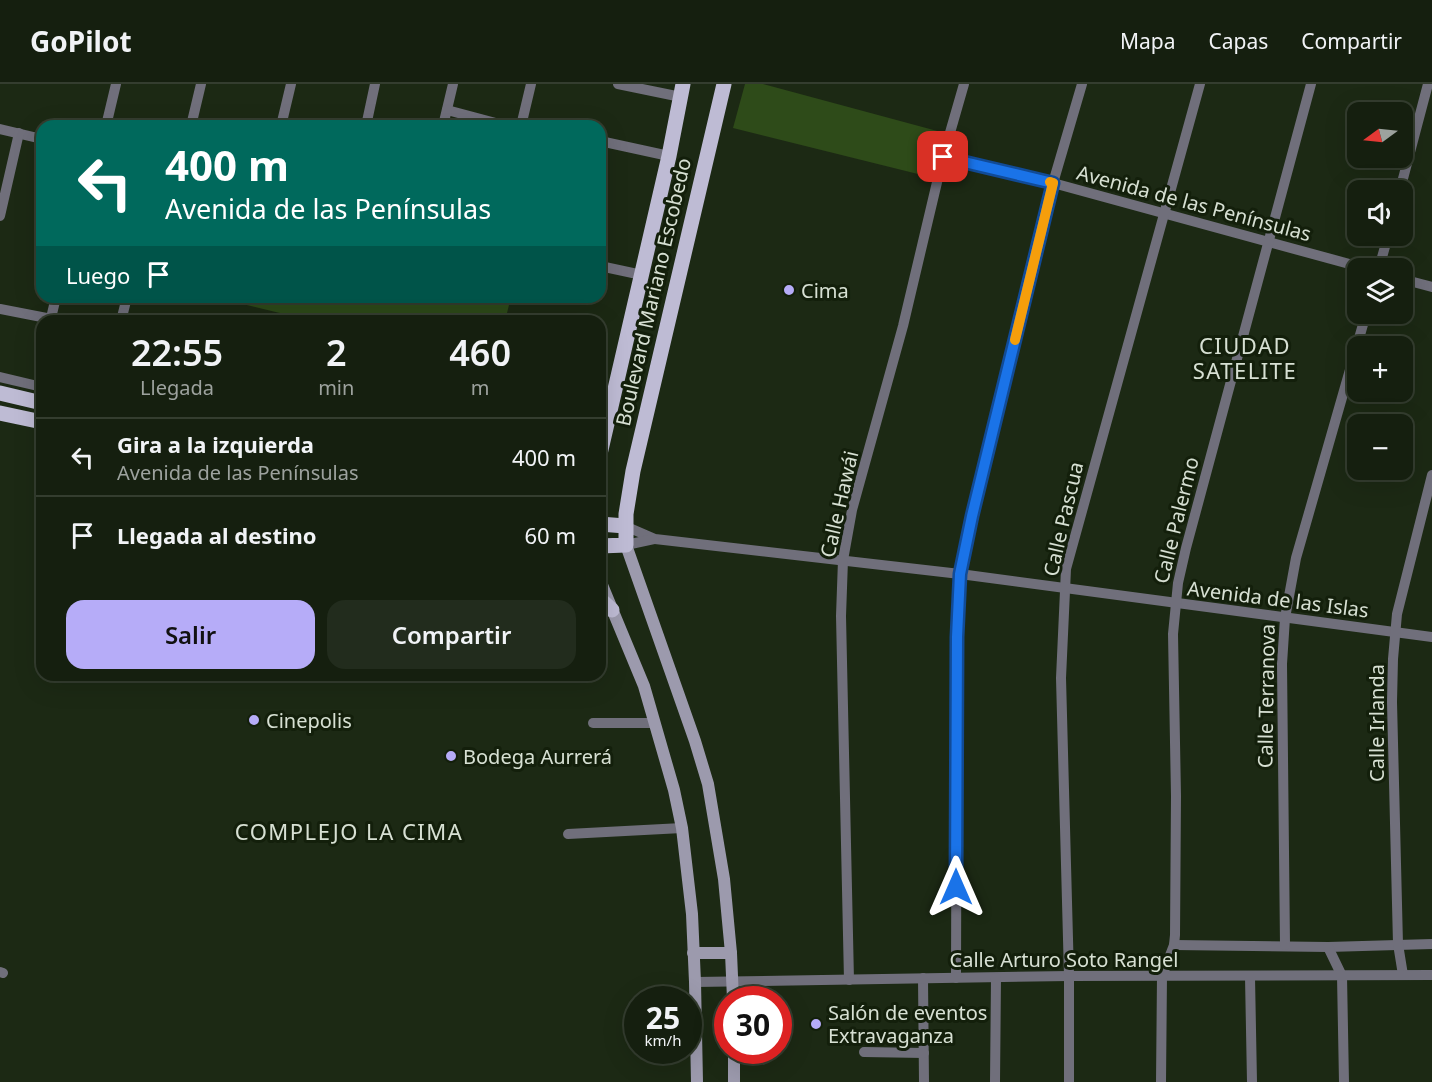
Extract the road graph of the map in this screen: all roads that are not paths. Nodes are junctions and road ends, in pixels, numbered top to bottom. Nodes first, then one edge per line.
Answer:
1 (116, 84) edge
2 (201, 84) edge
3 (291, 84) edge
4 (375, 84) edge
5 (453, 84) edge
6 (531, 84) edge
7 (618, 84) edge
8 (724, 84) edge
9 (964, 84) edge
10 (1082, 84) edge
11 (1200, 84) edge
12 (1311, 84) edge
13 (1428, 84) edge
14 (682, 90) edge
15 (447, 110) junction
16 (107, 120) edge
17 (192, 120) edge
18 (282, 120) edge
19 (367, 120) edge
20 (444, 120) edge
21 (484, 120) edge
22 (522, 120) edge
23 (0, 129) edge
24 (19, 133) junction
25 (36, 137) edge
26 (606, 142) edge
27 (669, 156) junction
28 (943, 157) junction
29 (1403, 180) edge
30 (1053, 183) junction
31 (1165, 214) junction
32 (0, 216) edge
33 (1268, 243) junction
34 (1347, 263) edge
35 (606, 267) edge
36 (642, 275) junction
37 (1413, 282) edge
38 (1432, 287) edge
39 (0, 309) edge
40 (36, 315) edge
41 (1363, 324) edge
42 (0, 377) edge
43 (36, 386) edge
44 (0, 393) edge
45 (36, 402) edge
46 (0, 413) edge
47 (36, 421) edge
48 (606, 428) edge
49 (1432, 475) edge
50 (606, 524) edge
51 (625, 526) junction
52 (655, 539) junction
53 (626, 545) junction
54 (606, 546) edge
55 (843, 560) junction
56 (960, 574) junction
57 (1065, 588) junction
58 (606, 595) edge
59 (606, 604) edge
60 (1175, 604) junction
61 (612, 610) junction
62 (1285, 618) junction
63 (1395, 632) junction
64 (1432, 637) edge
65 (593, 723) dead end
66 (654, 723) junction
67 (682, 828) junction
68 (568, 834) dead end
69 (1398, 944) junction
70 (1432, 944) edge
71 (1174, 945) junction
72 (1285, 945) junction
73 (1328, 947) junction
74 (693, 953) junction
75 (731, 953) junction
76 (1403, 975) junction
77 (1432, 975) edge
78 (1069, 976) junction
79 (1162, 976) junction
80 (1342, 976) junction
81 (1251, 977) junction
82 (923, 978) junction
83 (956, 978) junction
84 (996, 978) junction
85 (849, 980) junction
86 (695, 982) junction
87 (733, 982) junction
88 (733, 986) edge
89 (864, 1052) dead end
90 (924, 1053) junction
91 (734, 1064) edge
92 (697, 1082) edge
93 (734, 1082) edge
94 (924, 1082) edge
95 (995, 1082) edge
96 (1069, 1082) edge
97 (1161, 1082) edge
98 (1252, 1082) edge
99 (1344, 1082) edge

1 - 16 street
2 - 17 street
3 - 18 street
4 - 19 street
5 - 15 street
6 - 22 street
7 - 14 street
8 - 51 main road, Boulevard Mariano Escobedo
9 - 28 street, Calle Hawái
10 - 30 street
11 - 31 street, Calle Pascua
12 - 33 street, Calle Palermo
13 - 29 street
14 - 27 main road, Boulevard Mariano Escobedo
15 - 20 street
15 - 21 street
23 - 24 street
24 - 25 street
24 - 32 street
26 - 27 street
27 - 36 main road, Boulevard Mariano Escobedo
28 - 30 street, Avenida de las Penínsulas
28 - 55 street, Calle Hawái
30 - 31 street, Avenida de las Penínsulas
30 - 56 street
31 - 33 street, Avenida de las Penínsulas
31 - 57 street, Calle Pascua
33 - 34 street, Avenida de las Penínsulas
33 - 60 street, Calle Palermo
35 - 36 street
36 - 48 main road, Boulevard Mariano Escobedo
37 - 38 street
39 - 40 street
41 - 62 street, Calle Terranova
42 - 43 street
44 - 45 main road
46 - 47 main road
49 - 63 street, Calle Irlanda
50 - 51 main road
51 - 52 street, Avenida de las Islas
51 - 53 main road, Boulevard Mariano Escobedo
52 - 53 street, Avenida de las Islas
52 - 55 street, Avenida de las Islas
53 - 54 main road
53 - 75 street, Boulevard Mariano Escobedo
55 - 56 street, Avenida de las Islas
55 - 85 street, Calle Hawái
56 - 57 street, Avenida de las Islas
56 - 83 street
57 - 60 street, Avenida de las Islas
57 - 78 street, Calle Pascua
58 - 61 street
59 - 61 main road
60 - 62 street, Avenida de las Islas
60 - 71 street, Calle Palermo
61 - 66 street
62 - 63 street, Avenida de las Islas
62 - 72 street, Calle Terranova
63 - 64 street, Avenida de las Islas
63 - 69 street, Calle Irlanda
65 - 66 street
66 - 67 street
67 - 68 street
67 - 74 street
69 - 70 street
69 - 73 street
69 - 76 street, Calle Irlanda
71 - 72 street
71 - 79 street, Calle Palermo
72 - 73 street
73 - 80 street
74 - 75 street
74 - 86 street
75 - 87 street, Boulevard Mariano Escobedo
76 - 77 street, Calle Arturo Soto Rangel
76 - 80 street, Calle Arturo Soto Rangel
78 - 79 street, Calle Arturo Soto Rangel
78 - 84 street, Calle Arturo Soto Rangel
78 - 96 street, Calle Pascua
79 - 81 street, Calle Arturo Soto Rangel
79 - 97 street
80 - 81 street, Calle Arturo Soto Rangel
80 - 99 street
81 - 98 street
82 - 83 street, Calle Arturo Soto Rangel
82 - 85 street, Calle Arturo Soto Rangel
82 - 90 street
83 - 84 street, Calle Arturo Soto Rangel
84 - 95 street
85 - 87 street, Calle Arturo Soto Rangel
86 - 87 street, Calle Arturo Soto Rangel
86 - 92 street
87 - 88 street, Boulevard Mariano Escobedo
89 - 90 street
90 - 94 street
91 - 93 street

